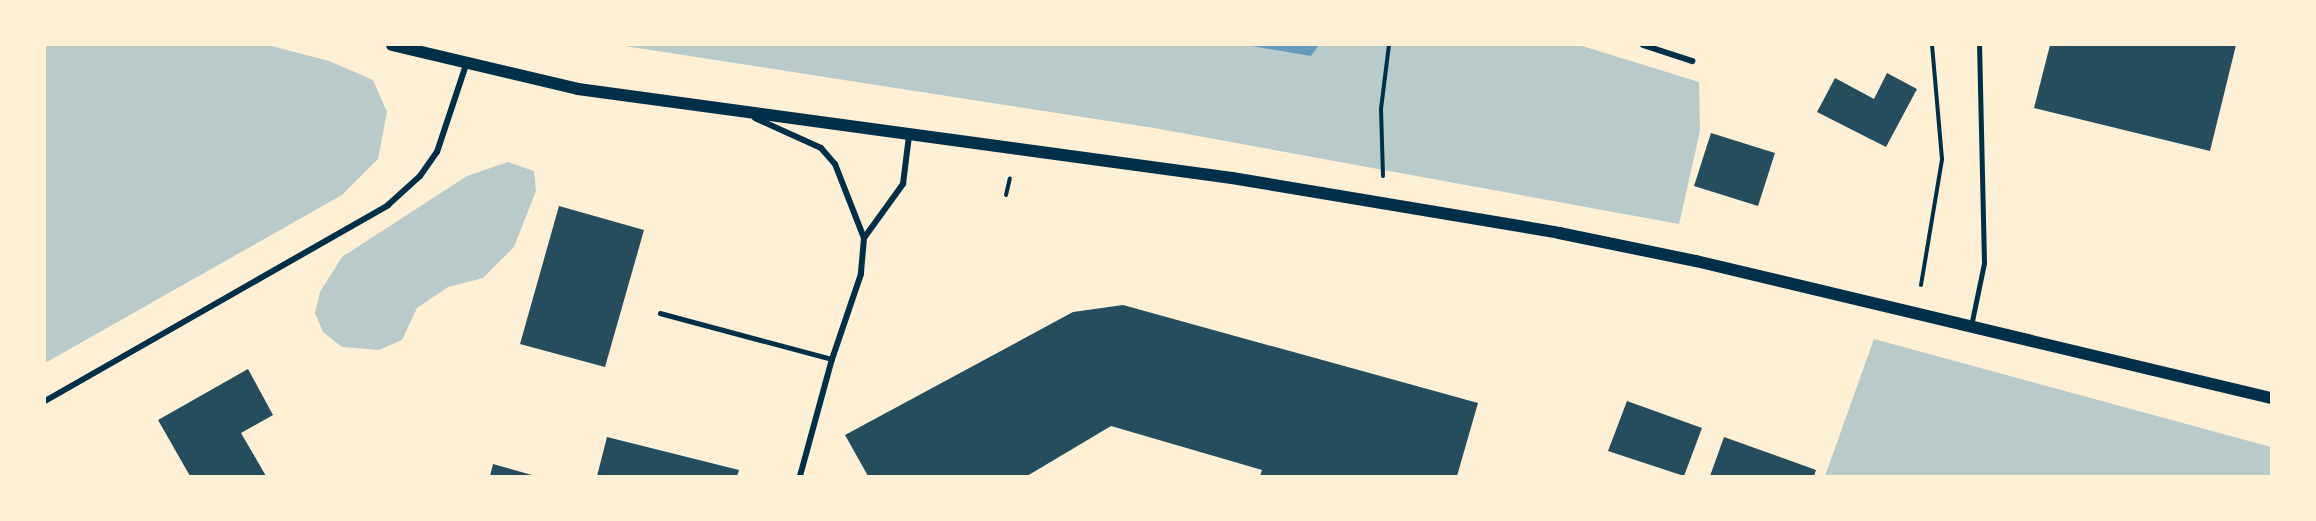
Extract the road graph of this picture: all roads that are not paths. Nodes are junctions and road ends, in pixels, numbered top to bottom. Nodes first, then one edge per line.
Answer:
1 (392, 45) edge
2 (1643, 45) edge
3 (1979, 45) edge
4 (1692, 61) dead end
5 (466, 65) junction
6 (741, 112) junction
7 (909, 136) junction
8 (864, 237) junction
9 (660, 313) dead end
10 (1971, 326) junction
11 (832, 359) junction
12 (2271, 398) edge
13 (45, 401) edge
14 (800, 476) edge

1 - 5 main road
2 - 4 street
3 - 10 lane
5 - 6 main road
5 - 13 street
6 - 7 main road
6 - 8 street
7 - 8 street
7 - 10 main road
8 - 11 street
9 - 11 lane
10 - 12 main road
11 - 14 street

